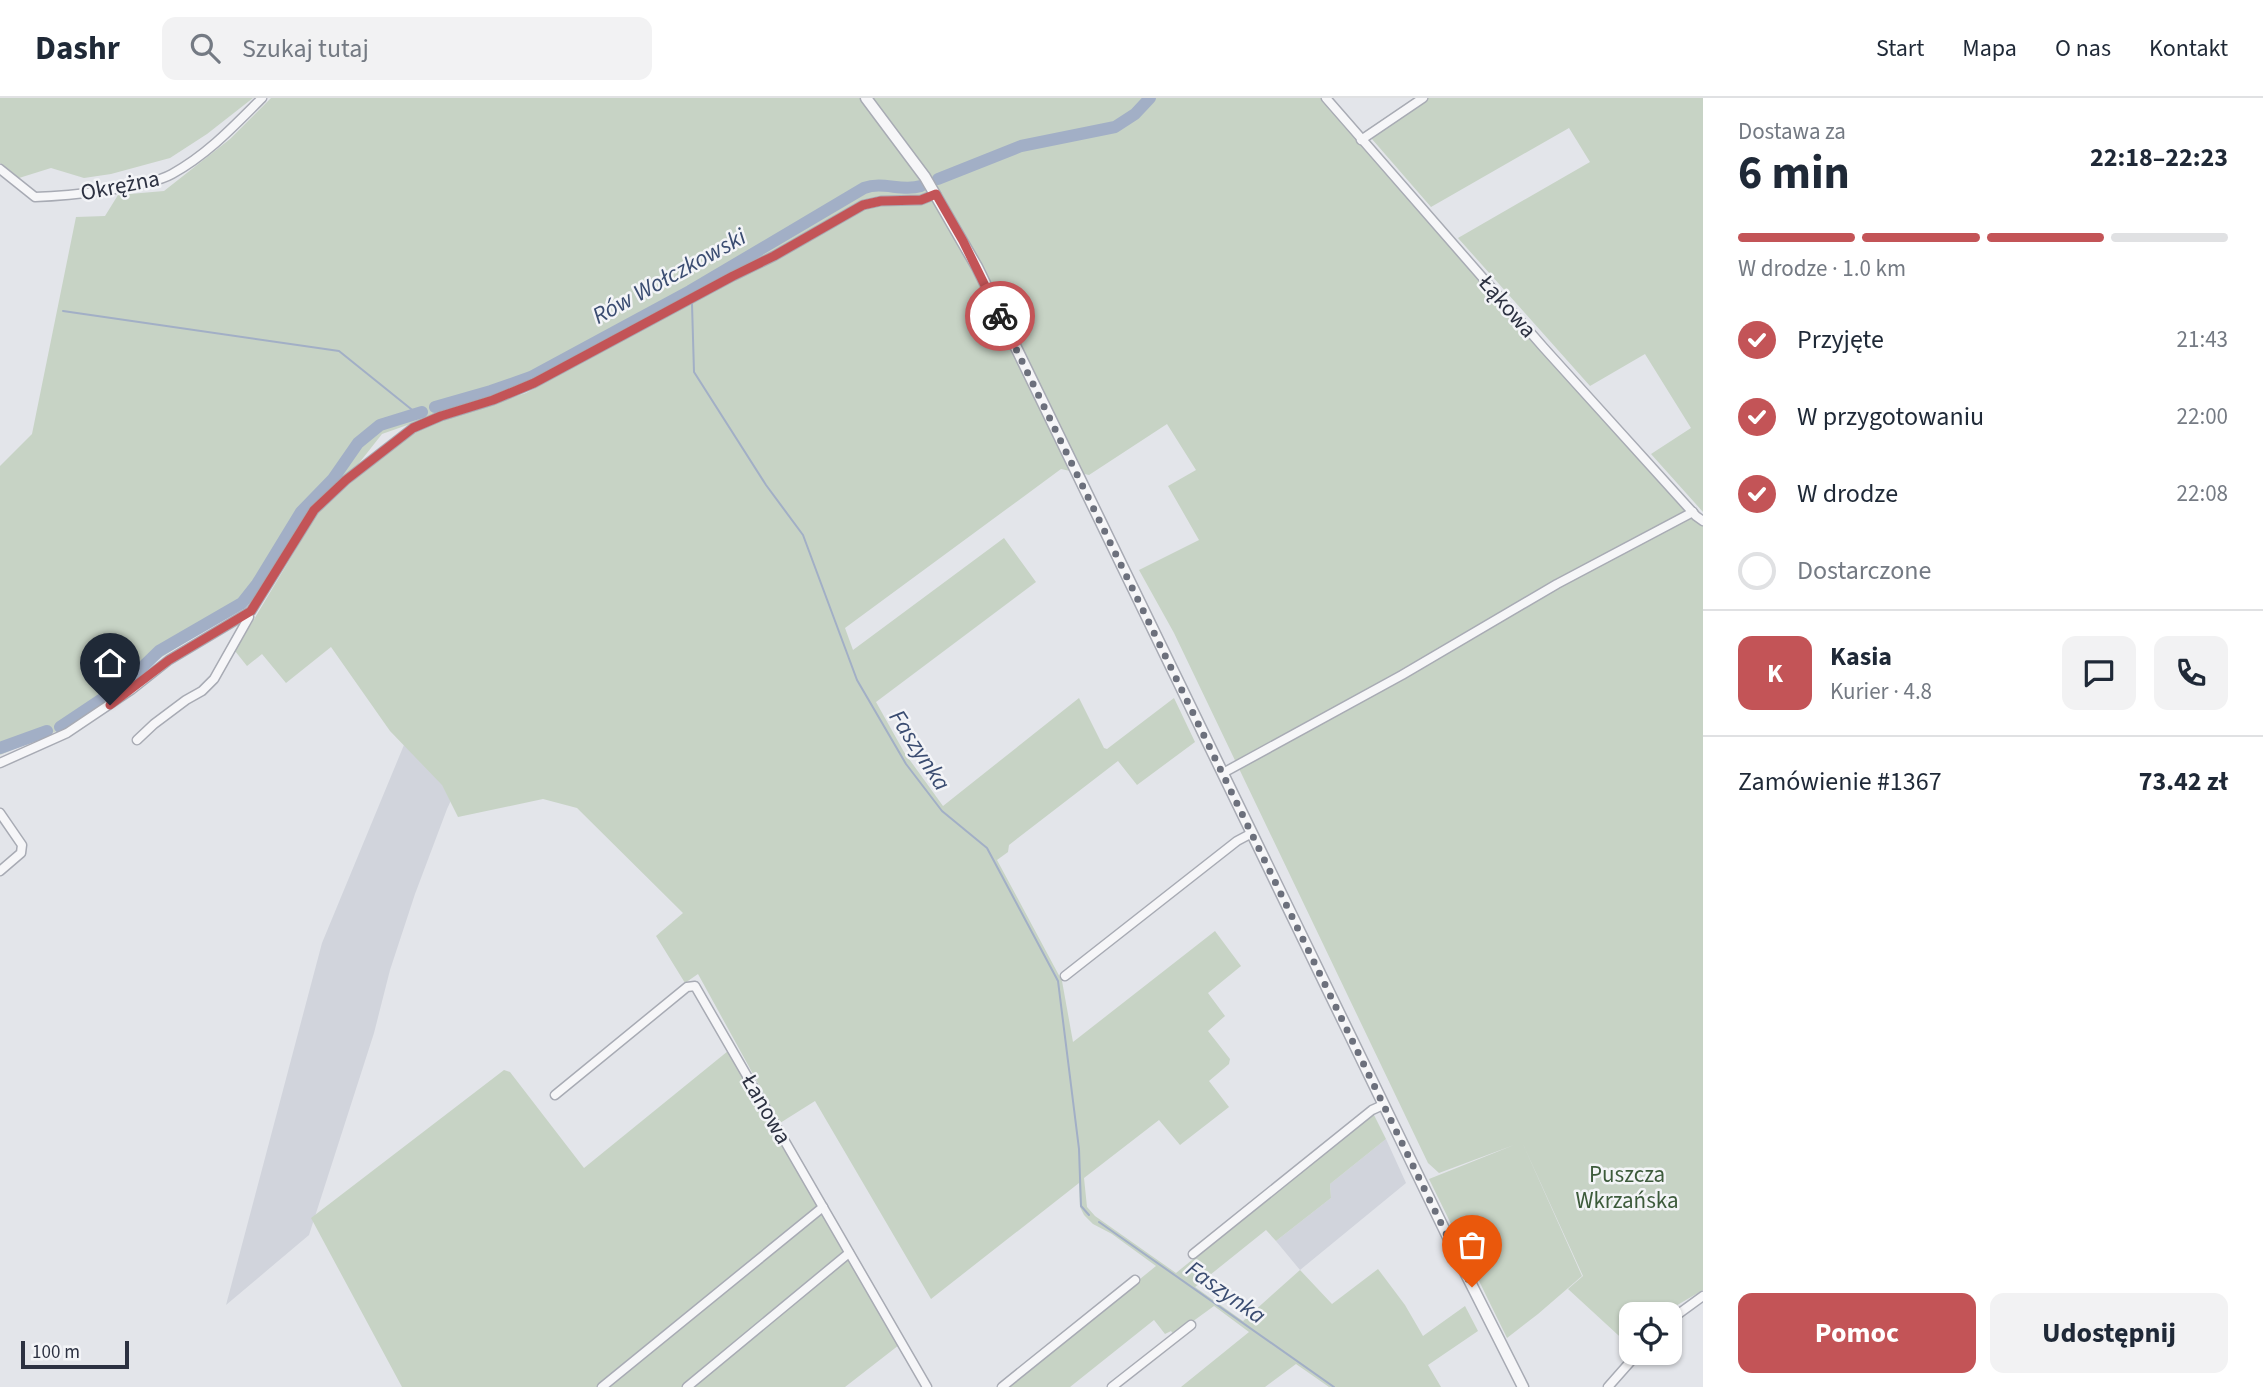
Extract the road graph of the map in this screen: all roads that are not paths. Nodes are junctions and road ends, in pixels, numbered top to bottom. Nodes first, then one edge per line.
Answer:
1 (262, 98) edge
2 (866, 98) edge
3 (1326, 98) edge
4 (1423, 98) edge
5 (1362, 140) junction
6 (0, 169) edge
7 (936, 194) junction
8 (1693, 512) junction
9 (1703, 521) edge
10 (247, 614) junction
11 (137, 740) dead end
12 (0, 764) edge
13 (1223, 773) junction
14 (0, 813) edge
15 (1252, 833) junction
16 (0, 871) edge
17 (1065, 976) dead end
18 (555, 1095) dead end
19 (1383, 1105) junction
20 (823, 1207) junction
21 (849, 1253) junction
22 (1193, 1254) dead end
23 (1135, 1280) dead end
24 (1703, 1296) edge
25 (1682, 1311) edge
26 (1191, 1325) dead end
27 (1627, 1365) edge
28 (602, 1387) edge
29 (687, 1387) edge
30 (927, 1387) edge
31 (1002, 1387) edge
32 (1112, 1387) edge
33 (1523, 1387) edge
34 (1608, 1387) edge

1 - 6 street, Okrężna
2 - 7 street
3 - 5 street, Łąkowa
4 - 5 street
5 - 8 street, Łąkowa
7 - 10 street
7 - 13 street
8 - 9 street, Łąkowa
8 - 13 street
10 - 11 street
10 - 12 street
13 - 15 street
14 - 16 street
15 - 17 street
15 - 19 street
18 - 20 street, Łanowa
19 - 22 street
19 - 33 street
20 - 21 street, Łanowa
20 - 28 street
21 - 29 street
21 - 30 street, Łanowa
23 - 31 street
24 - 25 street
26 - 32 street
27 - 34 street

